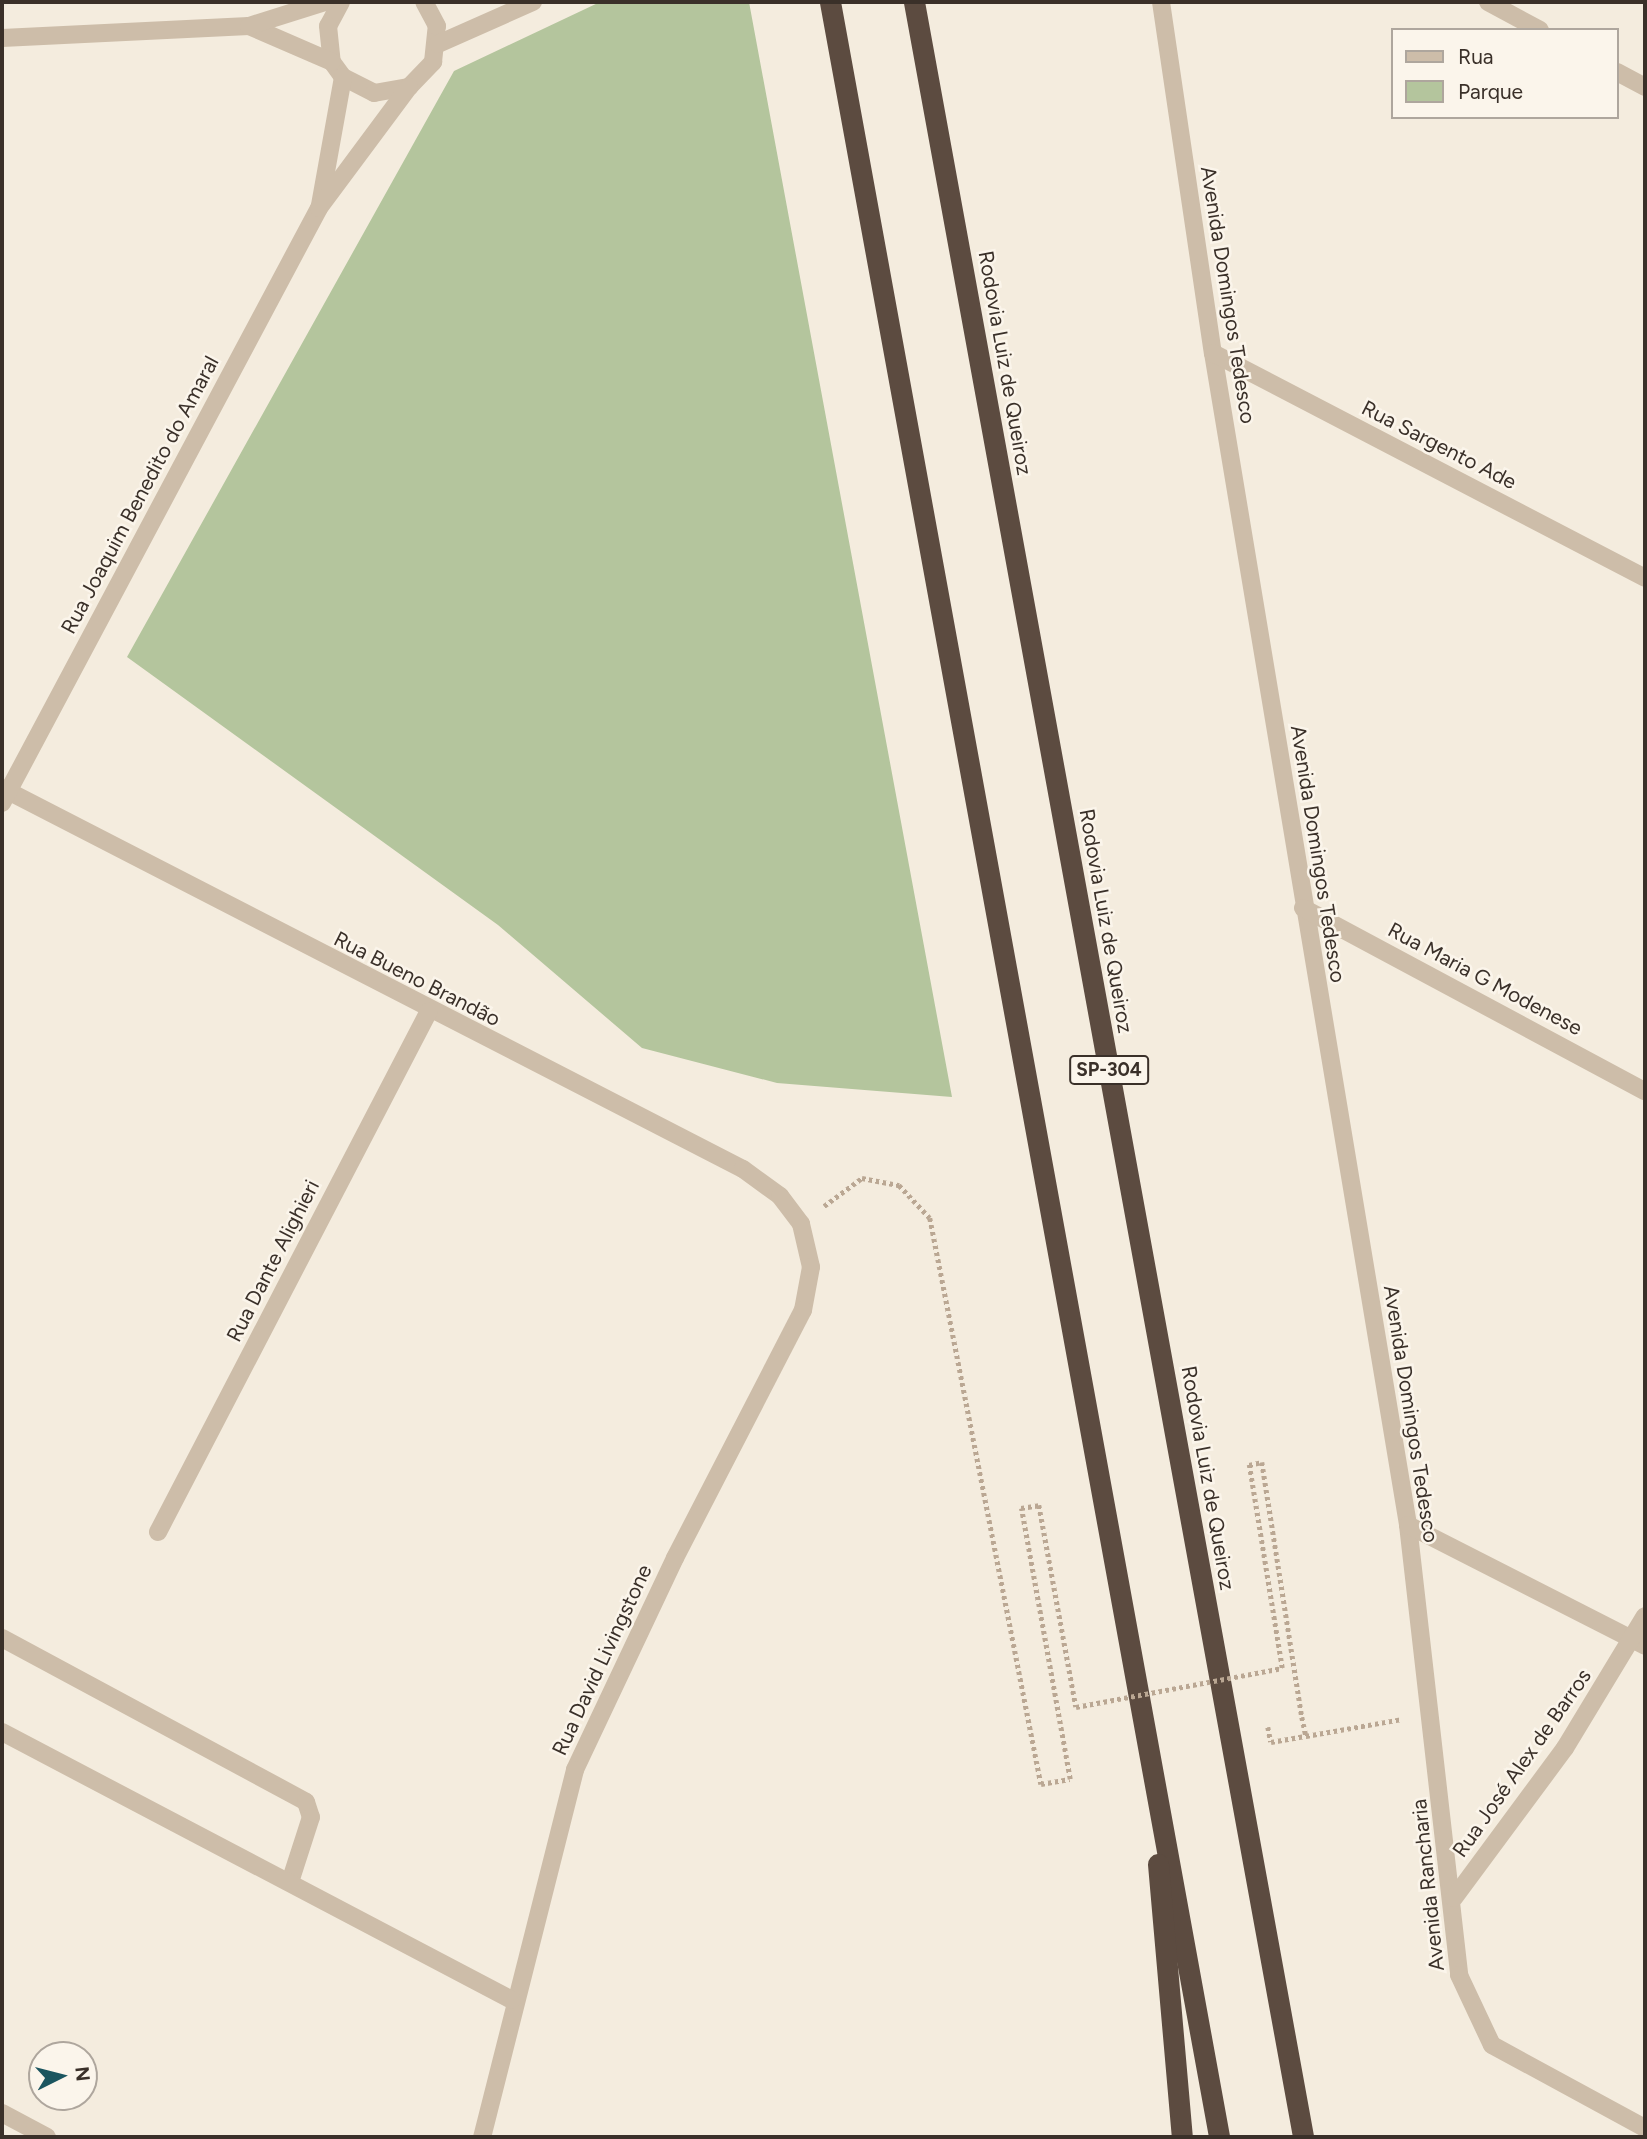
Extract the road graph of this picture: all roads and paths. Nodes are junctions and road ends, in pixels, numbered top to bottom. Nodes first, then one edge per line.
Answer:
1 (325, 2) edge
2 (341, 2) edge
3 (424, 2) edge
4 (533, 2) edge
5 (830, 2) edge
6 (914, 2) edge
7 (1161, 2) edge
8 (1488, 2) edge
9 (249, 26) junction
10 (1536, 28) edge
11 (2, 38) edge
12 (438, 44) junction
13 (337, 69) junction
14 (1619, 73) edge
15 (409, 87) junction
16 (1645, 87) edge
17 (320, 208) junction
18 (1213, 353) junction
19 (1645, 578) edge
20 (4, 794) edge
21 (1303, 908) junction
22 (429, 1011) junction
23 (1645, 1091) edge
24 (801, 1224) junction
25 (1408, 1525) junction
26 (158, 1532) dead end
27 (1645, 1616) edge
28 (2, 1638) edge
29 (1639, 1642) edge
30 (1430, 1714) junction
31 (1145, 1719) junction
32 (1268, 1727) dead end
33 (2, 1732) edge
34 (1306, 1736) junction
35 (290, 1882) junction
36 (1454, 1898) junction
37 (512, 2000) junction
38 (2, 2113) edge
39 (1645, 2128) edge
40 (47, 2137) edge
41 (482, 2137) edge
42 (1182, 2137) edge
43 (1219, 2137) edge
44 (1303, 2137) edge

1 - 9 street
2 - 13 street, Rua Joaquim Benedito do Amaral
3 - 12 street
4 - 12 street
5 - 31 highway
6 - 44 highway, Rodovia Luiz de Queiroz / SP-304
7 - 18 street, Avenida Domingos Tedesco
8 - 10 street
9 - 11 street
9 - 13 street
12 - 15 street, Rua Joaquim Benedito do Amaral
13 - 15 street
13 - 17 street, Rua Joaquim Benedito do Amaral
14 - 16 street
15 - 17 street, Rua Joaquim Benedito do Amaral
17 - 20 street, Rua Joaquim Benedito do Amaral
18 - 19 street, Rua Sargento Ade
18 - 21 street, Avenida Domingos Tedesco
20 - 22 street, Rua Bueno Brandão
21 - 23 street, Rua Maria G Modenese
21 - 25 street, Avenida Domingos Tedesco
22 - 24 street, Rua Bueno Brandão
22 - 26 street, Rua Dante Alighieri
24 - 34 path, bridge
24 - 37 street, Rua David Livingstone
25 - 29 street
25 - 30 street, Avenida Domingos Tedesco
27 - 29 street, Rua José Alex de Barros
28 - 35 street
29 - 36 street, Rua José Alex de Barros
30 - 34 path
30 - 36 street, Avenida Rancharia
31 - 42 highway
31 - 43 highway
32 - 34 path
33 - 35 street
35 - 37 street
36 - 39 street, Avenida Rancharia
37 - 41 street, Rua David Livingstone
38 - 40 street

